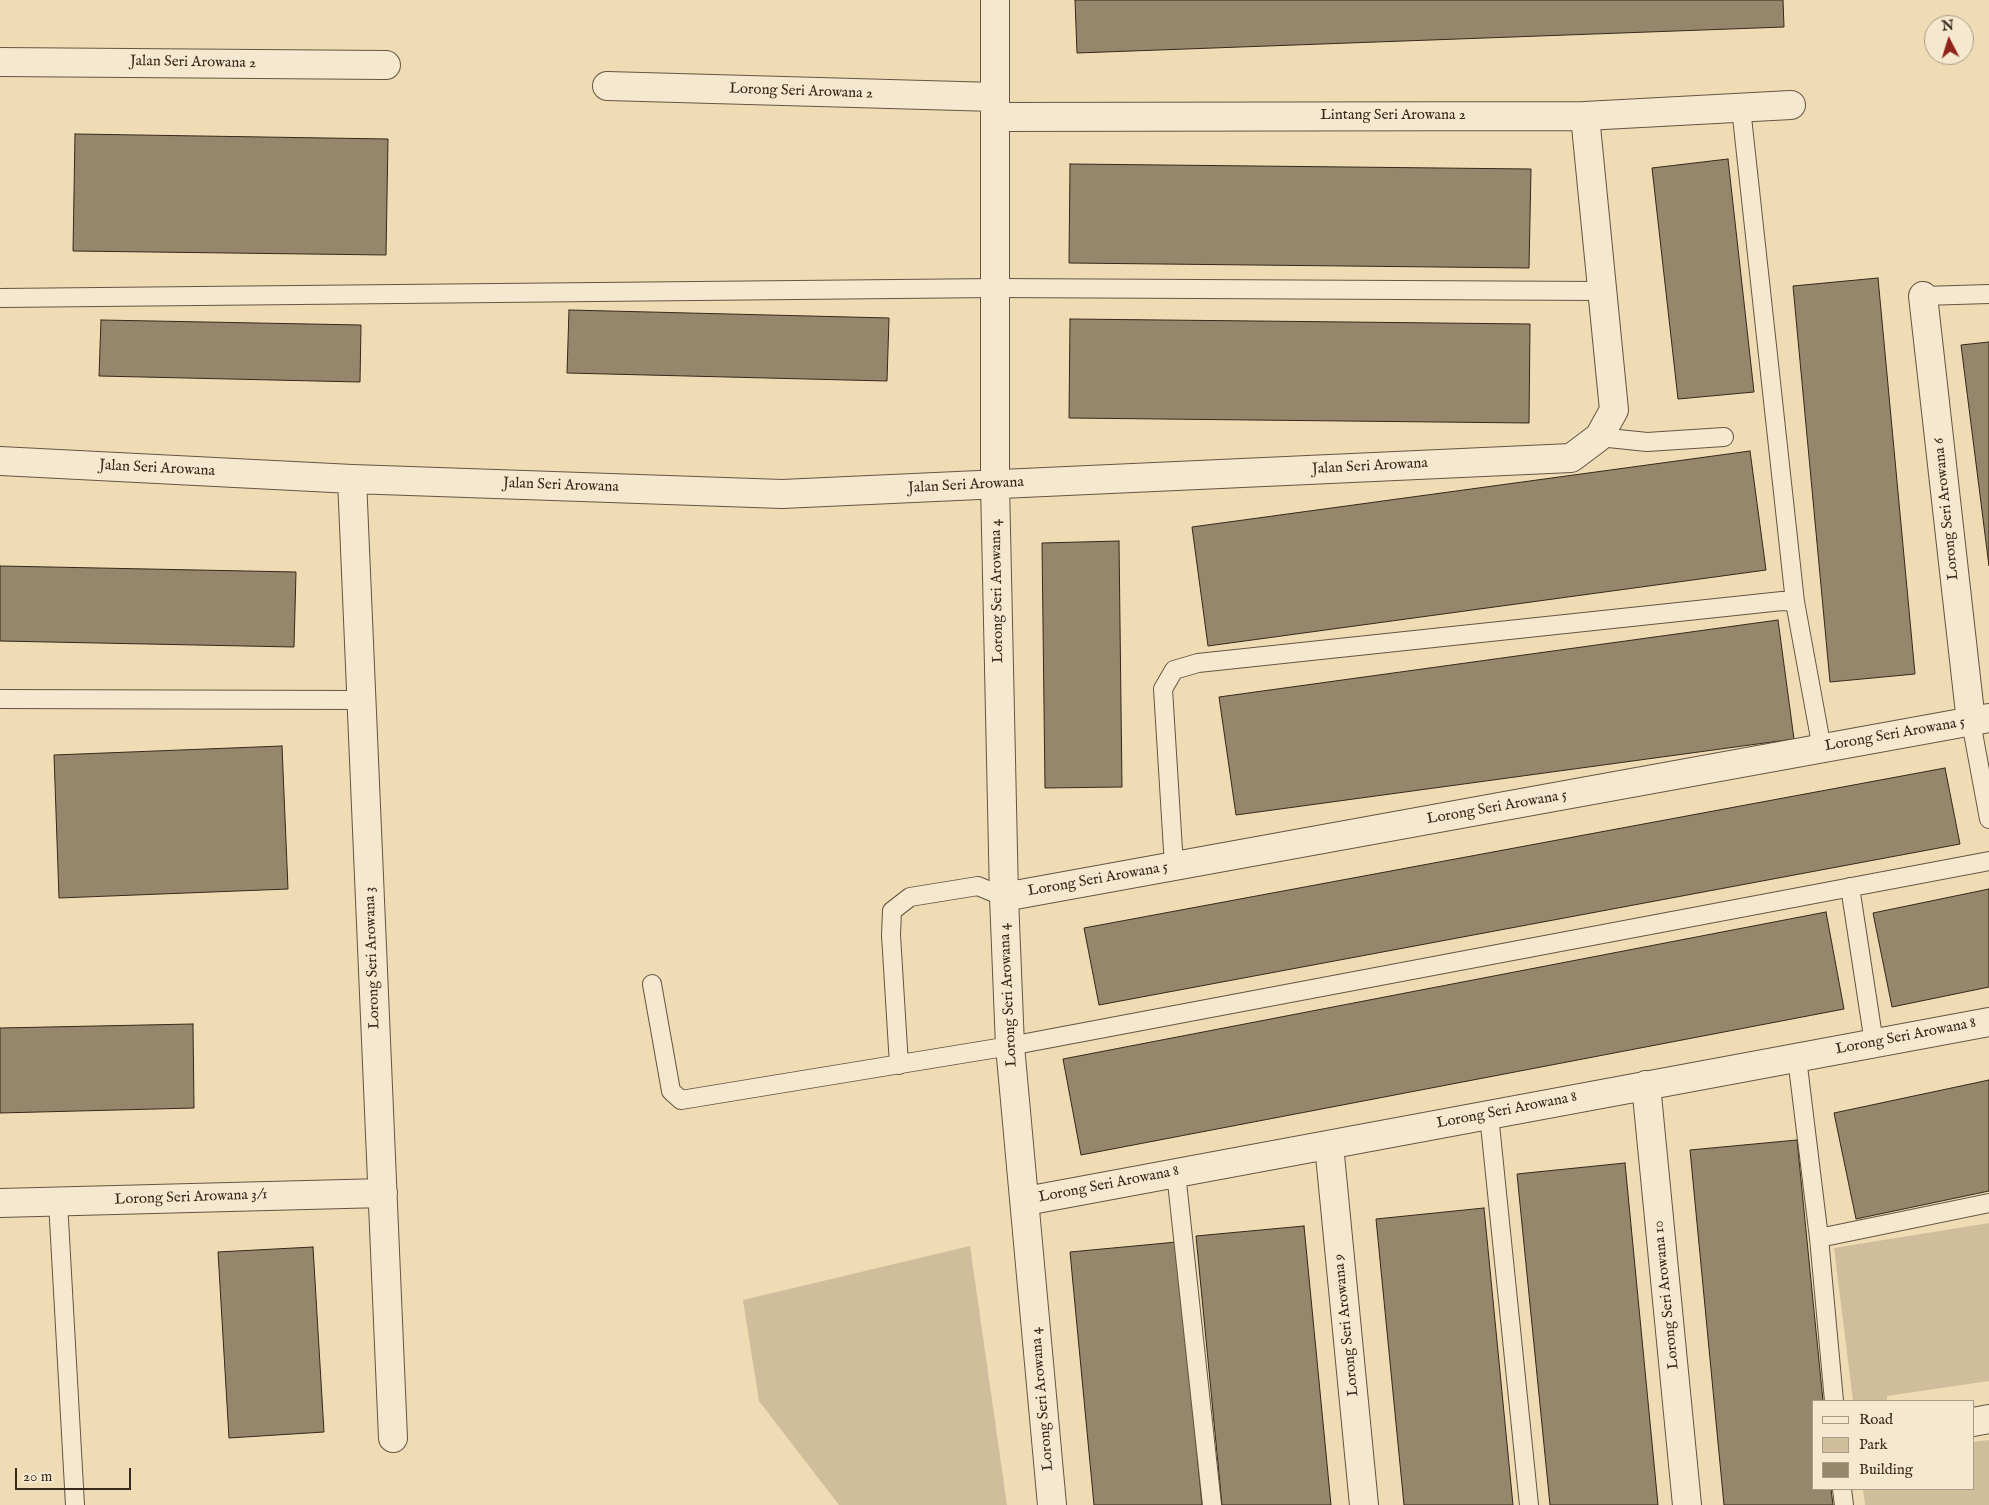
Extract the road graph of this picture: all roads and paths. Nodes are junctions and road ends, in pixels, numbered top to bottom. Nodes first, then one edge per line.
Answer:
1 (995, 0) edge
2 (0, 62) edge
3 (386, 65) dead end
4 (607, 86) dead end
5 (1791, 105) dead end
6 (995, 107) junction
7 (1741, 108) junction
8 (1585, 116) junction
9 (995, 288) junction
10 (1602, 291) junction
11 (1989, 294) edge
12 (1923, 296) joint
13 (0, 298) edge
14 (1599, 437) junction
15 (1724, 437) dead end
16 (0, 462) edge
17 (352, 479) junction
18 (995, 484) junction
19 (1795, 602) junction
20 (0, 699) edge
21 (362, 700) junction
22 (1980, 720) edge
23 (1822, 749) junction
24 (1989, 819) edge
25 (1989, 861) edge
26 (1174, 866) junction
27 (1850, 887) junction
28 (1004, 897) junction
29 (652, 984) dead end
30 (1989, 1022) edge
31 (1874, 1043) junction
32 (1010, 1046) junction
33 (1796, 1058) junction
34 (899, 1065) junction
35 (1646, 1086) junction
36 (1489, 1115) junction
37 (1329, 1145) junction
38 (1176, 1173) junction
39 (383, 1193) junction
40 (1026, 1201) junction
41 (58, 1202) junction
42 (1989, 1203) edge
43 (0, 1204) edge
44 (1819, 1238) junction
45 (1834, 1400) edge
46 (1989, 1419) edge
47 (1974, 1422) edge
48 (393, 1438) dead end
49 (1842, 1490) edge
50 (75, 1505) edge
51 (1052, 1505) edge
52 (1212, 1505) edge
53 (1364, 1505) edge
54 (1529, 1505) edge
55 (1687, 1505) edge
56 (1844, 1505) edge

1 - 6 street, Lorong Seri Arowana 4
2 - 3 street, Jalan Seri Arowana 2
4 - 6 street, Lorong Seri Arowana 2
5 - 7 street, Lintang Seri Arowana 2
6 - 8 street, Lintang Seri Arowana 2
6 - 9 street, Lorong Seri Arowana 4
7 - 8 street, Lintang Seri Arowana 2
7 - 19 lane
8 - 10 street, Jalan Seri Arowana
9 - 10 lane
9 - 13 lane
9 - 18 street, Lorong Seri Arowana 4
10 - 14 street, Jalan Seri Arowana
11 - 12 lane
12 - 22 street, Lorong Seri Arowana 6
14 - 15 lane
14 - 18 street, Jalan Seri Arowana
16 - 17 street, Jalan Seri Arowana
17 - 18 street, Jalan Seri Arowana
17 - 21 street, Lorong Seri Arowana 3
18 - 28 street, Lorong Seri Arowana 4
19 - 23 lane
19 - 26 lane
20 - 21 lane
21 - 39 street, Lorong Seri Arowana 3
22 - 23 street, Lorong Seri Arowana 5
22 - 24 lane
23 - 26 street, Lorong Seri Arowana 5
25 - 27 lane
26 - 28 street, Lorong Seri Arowana 5
27 - 31 lane
27 - 32 lane
28 - 32 street, Lorong Seri Arowana 4
28 - 34 lane
29 - 34 lane
30 - 31 street, Lorong Seri Arowana 8
31 - 33 street, Lorong Seri Arowana 8
32 - 34 lane
32 - 40 street, Lorong Seri Arowana 4
33 - 35 street, Lorong Seri Arowana 8
33 - 44 lane
35 - 36 street, Lorong Seri Arowana 8
35 - 55 street, Lorong Seri Arowana 10
36 - 37 street, Lorong Seri Arowana 8
36 - 54 lane
37 - 38 street, Lorong Seri Arowana 8
37 - 53 street, Lorong Seri Arowana 9
38 - 40 street, Lorong Seri Arowana 8
38 - 52 lane
39 - 41 street, Lorong Seri Arowana 3/1
39 - 48 street, Lorong Seri Arowana 3
40 - 51 street, Lorong Seri Arowana 4
41 - 43 street, Lorong Seri Arowana 3/1
41 - 50 lane
42 - 44 lane
44 - 45 lane
46 - 47 street
49 - 56 lane

